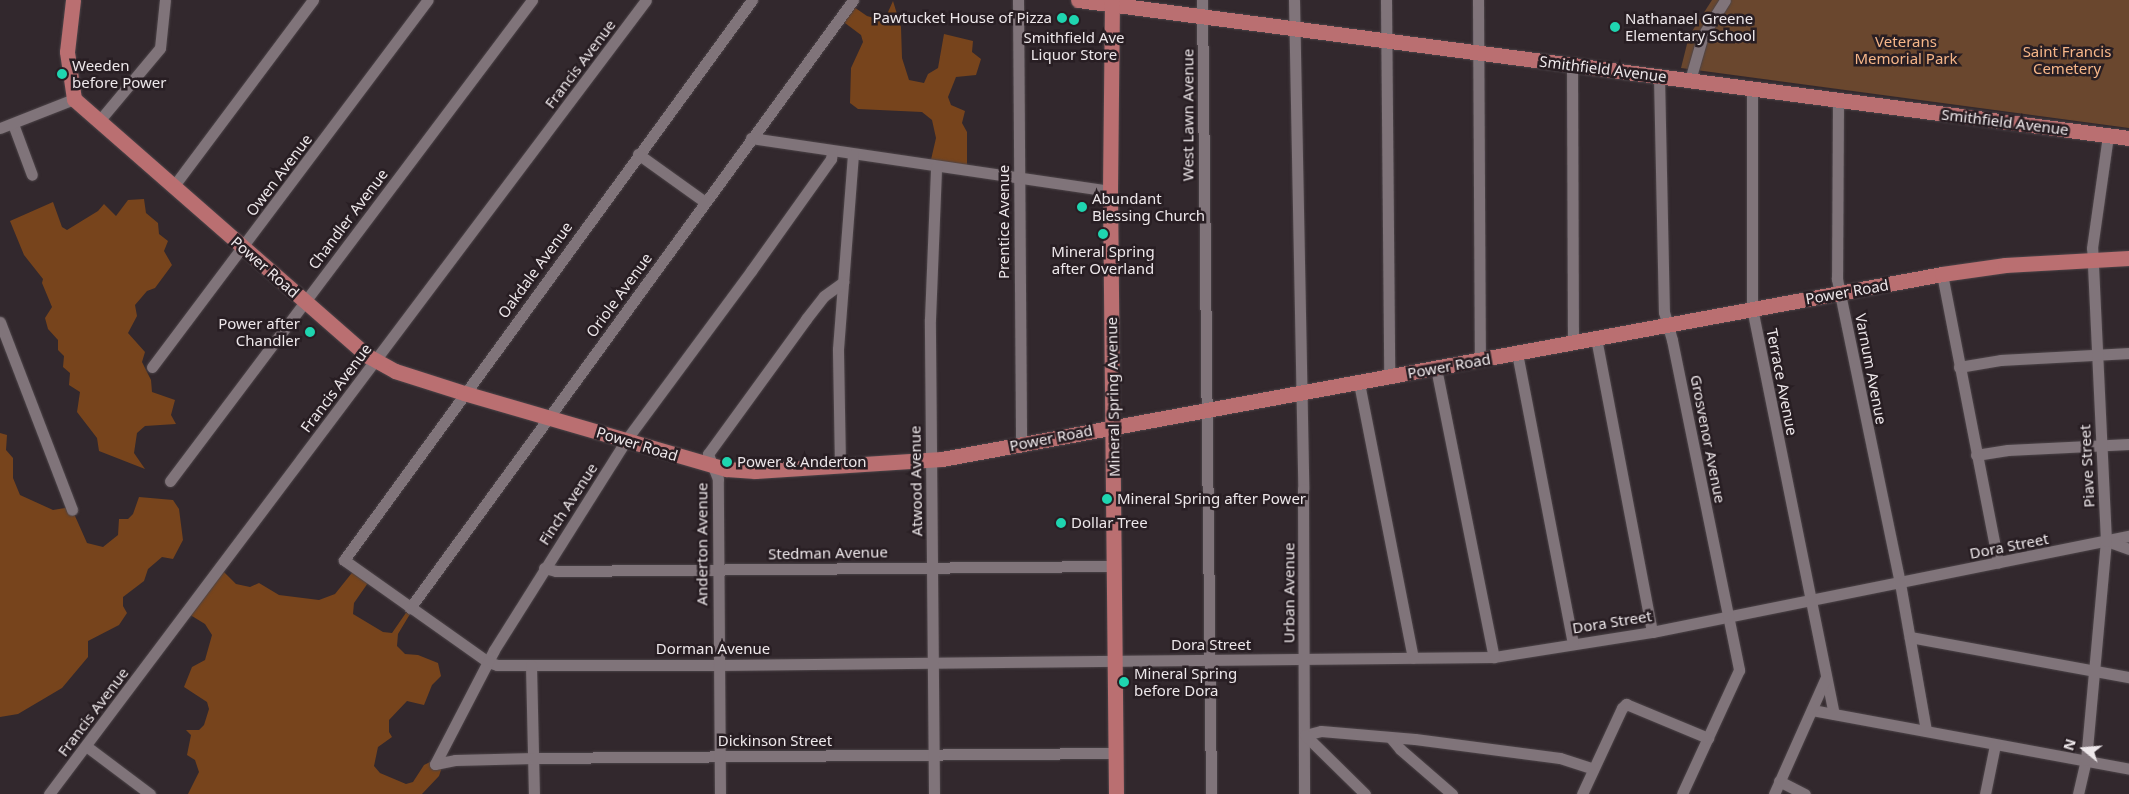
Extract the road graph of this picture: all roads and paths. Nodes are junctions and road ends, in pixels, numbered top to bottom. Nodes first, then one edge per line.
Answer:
1 (73, 0) edge
2 (165, 0) edge
3 (428, 0) edge
4 (532, 0) edge
5 (646, 0) edge
6 (752, 0) edge
7 (853, 0) edge
8 (1018, 0) edge
9 (1078, 0) edge
10 (1202, 0) edge
11 (1294, 0) edge
12 (1386, 0) edge
13 (1478, 0) edge
14 (1725, 0) edge
15 (311, 1) edge
16 (1112, 2) edge
17 (1202, 16) junction
18 (1295, 29) junction
19 (1387, 41) junction
20 (1478, 53) junction
21 (1572, 65) junction
22 (1659, 76) junction
23 (1690, 80) junction
24 (1752, 89) junction
25 (74, 99) junction
26 (1838, 100) junction
27 (99, 121) junction
28 (13, 124) junction
29 (0, 128) edge
30 (2108, 136) junction
31 (751, 138) junction
32 (2129, 138) edge
33 (832, 152) junction
34 (638, 154) junction
35 (853, 155) junction
36 (936, 167) junction
37 (32, 175) dead end
38 (1019, 178) junction
39 (173, 186) junction
40 (1110, 191) junction
41 (705, 202) junction
42 (242, 247) junction
43 (2129, 258) edge
44 (2092, 260) junction
45 (1942, 274) junction
46 (843, 282) junction
47 (1840, 292) junction
48 (304, 302) junction
49 (1752, 308) junction
50 (0, 322) edge
51 (1668, 325) junction
52 (1596, 338) junction
53 (1573, 342) junction
54 (1517, 353) junction
55 (2129, 353) edge
56 (2097, 354) junction
57 (1480, 360) junction
58 (376, 362) junction
59 (152, 367) dead end
60 (1959, 367) junction
61 (1436, 368) junction
62 (1389, 376) junction
63 (1359, 383) junction
64 (1300, 392) junction
65 (464, 394) junction
66 (1206, 409) junction
67 (548, 418) junction
68 (1113, 426) junction
69 (626, 440) junction
70 (1021, 444) junction
71 (2129, 444) edge
72 (2101, 445) junction
73 (1976, 455) junction
74 (932, 460) junction
75 (713, 466) junction
76 (840, 466) junction
77 (170, 481) dead end
78 (72, 510) dead end
79 (2129, 536) edge
80 (2106, 541) junction
81 (2129, 549) edge
82 (1998, 563) junction
83 (1113, 566) junction
84 (932, 567) junction
85 (544, 568) junction
86 (717, 570) junction
87 (1900, 583) junction
88 (1809, 601) junction
89 (410, 608) junction
90 (1728, 616) junction
91 (1652, 632) junction
92 (1910, 637) junction
93 (1573, 644) junction
94 (1494, 657) junction
95 (1413, 658) junction
96 (1304, 659) junction
97 (1115, 661) junction
98 (1209, 661) junction
99 (488, 662) junction
100 (932, 662) junction
101 (530, 665) junction
102 (718, 665) junction
103 (2094, 671) junction
104 (1826, 678) junction
105 (2129, 678) edge
106 (1812, 710) junction
107 (1834, 714) junction
108 (1926, 731) junction
109 (1305, 735) junction
110 (1390, 737) junction
111 (1708, 738) junction
112 (1995, 745) junction
113 (86, 746) junction
114 (1116, 753) junction
115 (934, 755) junction
116 (720, 756) junction
117 (534, 758) junction
118 (2086, 760) junction
119 (435, 764) joint
120 (1593, 769) junction
121 (2129, 769) edge
122 (1780, 781) junction
123 (50, 794) edge
124 (150, 794) edge
125 (534, 794) edge
126 (720, 794) edge
127 (934, 794) edge
128 (1116, 794) edge
129 (1211, 794) edge
130 (1304, 794) edge
131 (1365, 794) edge
132 (1452, 794) edge
133 (1582, 794) edge
134 (1682, 794) edge
135 (1774, 794) edge
136 (1805, 794) edge
137 (1985, 794) edge
138 (2078, 794) edge

1 - 25 main road
2 - 27 street
3 - 42 street, Owen Avenue
4 - 48 street, Chandler Avenue
5 - 58 street, Francis Avenue
6 - 34 street, Oakdale Avenue
7 - 31 street, Oriole Avenue
8 - 38 street, Prentice Avenue
9 - 16 main road, Smithfield Avenue
10 - 17 street, West Lawn Avenue
11 - 18 street, Urban Avenue
12 - 19 street
13 - 20 street
14 - 23 street
15 - 39 street
16 - 17 main road, Smithfield Avenue
16 - 40 main road, Mineral Spring Avenue
17 - 18 main road, Smithfield Avenue
17 - 66 street, West Lawn Avenue
18 - 19 main road, Smithfield Avenue
18 - 64 street, Urban Avenue
19 - 20 main road, Smithfield Avenue
19 - 62 street
20 - 21 main road, Smithfield Avenue
20 - 57 street
21 - 22 main road, Smithfield Avenue
21 - 53 street
22 - 23 main road, Smithfield Avenue
22 - 51 street, Grosvenor Avenue
23 - 24 main road, Smithfield Avenue
24 - 26 main road, Smithfield Avenue
24 - 49 street, Terrace Avenue
25 - 27 main road, Power Road
25 - 28 street
26 - 30 main road, Smithfield Avenue
26 - 47 street, Varnum Avenue
27 - 39 main road, Power Road
28 - 29 street
28 - 37 street
30 - 32 main road, Smithfield Avenue
30 - 44 street, Piave Street
31 - 33 street
31 - 41 street, Oriole Avenue
33 - 35 street
33 - 69 street, Finch Avenue
34 - 41 street
34 - 65 street, Oakdale Avenue
35 - 36 street
35 - 46 street
36 - 38 street
36 - 74 street, Atwood Avenue
38 - 40 street
38 - 70 street, Prentice Avenue
39 - 42 main road, Power Road
40 - 68 main road, Mineral Spring Avenue
41 - 67 street, Oriole Avenue
42 - 48 main road, Power Road
42 - 59 street, Owen Avenue
43 - 44 main road, Power Road
44 - 45 main road, Power Road
44 - 56 street, Piave Street
45 - 47 main road, Power Road
45 - 60 street
46 - 75 street, Anderton Avenue
46 - 76 street
47 - 49 main road, Power Road
47 - 87 street, Varnum Avenue
48 - 58 main road, Power Road
48 - 77 street, Chandler Avenue
49 - 51 main road, Power Road
49 - 88 street, Terrace Avenue
50 - 78 street
51 - 52 main road, Power Road
51 - 90 street, Grosvenor Avenue
52 - 53 main road, Power Road
52 - 91 street
53 - 54 main road, Power Road
54 - 57 main road, Power Road
54 - 93 street
55 - 56 street
56 - 60 street
56 - 72 street, Piave Street
57 - 61 main road, Power Road
58 - 65 main road, Power Road
58 - 113 street, Francis Avenue
60 - 73 street
61 - 62 main road, Power Road
61 - 94 street
62 - 63 main road, Power Road
63 - 64 main road, Power Road
63 - 95 street
64 - 66 main road, Power Road
64 - 96 street, Urban Avenue
65 - 67 main road, Power Road
65 - 89 street, Oakdale Avenue
66 - 68 main road, Power Road
66 - 98 street, West Lawn Avenue
67 - 69 main road, Power Road
67 - 89 street, Oriole Avenue
68 - 70 main road, Power Road
68 - 83 main road, Mineral Spring Avenue
69 - 75 main road, Power Road
69 - 85 street, Finch Avenue
70 - 74 main road, Power Road
71 - 72 street
72 - 73 street
72 - 80 street, Piave Street
73 - 82 street
74 - 76 main road, Power Road
74 - 84 street, Atwood Avenue
75 - 76 main road, Power Road
75 - 86 street, Anderton Avenue
79 - 80 street, Dora Street
80 - 81 street
80 - 82 street, Dora Street
80 - 103 street, Piave Street
82 - 87 street, Dora Street
83 - 84 street, Stedman Avenue
83 - 97 main road, Mineral Spring Avenue
84 - 86 street, Stedman Avenue
84 - 100 street, Atwood Avenue
85 - 86 street, Stedman Avenue
85 - 99 street, Finch Avenue
86 - 102 street, Anderton Avenue
87 - 88 street, Dora Street
87 - 92 street, Varnum Avenue
88 - 90 street, Dora Street
88 - 104 street, Terrace Avenue
89 - 99 street
90 - 91 street, Dora Street
90 - 111 street, Grosvenor Avenue
91 - 93 street, Dora Street
92 - 103 street
92 - 108 street, Varnum Avenue
93 - 94 street, Dora Street
94 - 95 street, Dora Street
95 - 96 street, Dora Street
96 - 98 street, Dora Street
96 - 109 street, Urban Avenue
97 - 98 street, Dora Street
97 - 100 street, Dorman Avenue
97 - 114 main road, Mineral Spring Avenue
98 - 129 street, West Lawn Avenue
99 - 101 street, Dorman Avenue
99 - 119 street, Finch Avenue
100 - 102 street, Dorman Avenue
100 - 115 street, Atwood Avenue
101 - 102 street, Dorman Avenue
101 - 117 street
102 - 116 street, Anderton Avenue
103 - 105 street
103 - 118 street, Piave Street
104 - 106 street
104 - 107 street, Terrace Avenue
106 - 107 street
106 - 122 street
107 - 108 street
108 - 112 street
109 - 110 street
109 - 130 street, Urban Avenue
109 - 131 street
110 - 120 street
110 - 132 street
111 - 120 street
111 - 134 street, Grosvenor Avenue
112 - 118 street
112 - 137 street
113 - 123 street, Francis Avenue
113 - 124 street
114 - 115 street, Dickinson Street
114 - 128 main road, Mineral Spring Avenue
115 - 116 street, Dickinson Street
115 - 127 street, Atwood Avenue
116 - 117 street, Dickinson Street
116 - 126 street, Anderton Avenue
117 - 119 street, Dickinson Street
117 - 125 street
118 - 121 street
118 - 138 street, Piave Street
120 - 133 street
122 - 135 street
122 - 136 street

